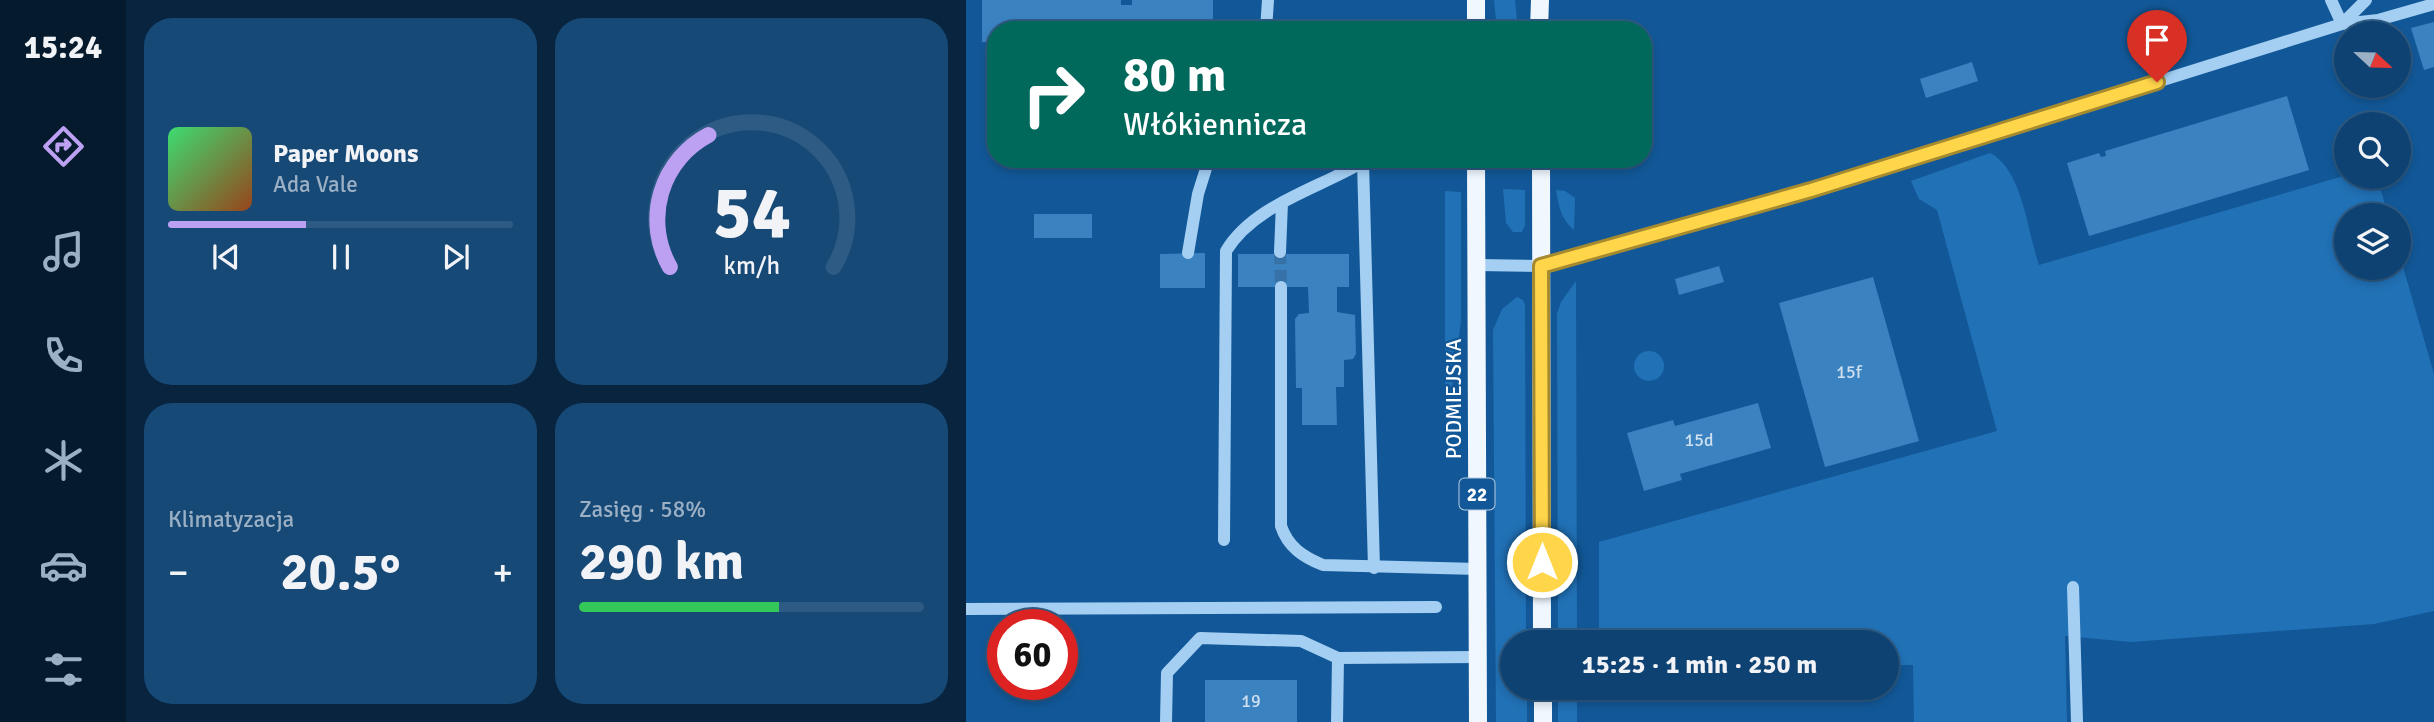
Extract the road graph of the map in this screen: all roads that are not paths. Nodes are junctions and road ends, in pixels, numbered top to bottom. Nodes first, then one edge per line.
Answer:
1 (1268, 0) edge
2 (1476, 0) edge
3 (1539, 0) edge
4 (2331, 0) edge
5 (2367, 0) edge
6 (2434, 4) edge
7 (1267, 21) edge
8 (1476, 21) edge
9 (1539, 21) edge
10 (2341, 21) edge
11 (2345, 21) edge
12 (2369, 21) edge
13 (2334, 27) edge
14 (1206, 168) edge
15 (1351, 168) edge
16 (1365, 168) edge
17 (1476, 168) edge
18 (1541, 168) edge
19 (1282, 204) junction
20 (1280, 252) tunnel mouth
21 (1188, 253) dead end
22 (1477, 265) junction
23 (1541, 266) junction
24 (1281, 287) tunnel mouth
25 (1224, 540) dead end
26 (1374, 568) junction
27 (1478, 569) junction
28 (2073, 587) dead end
29 (1436, 607) dead end
30 (966, 609) edge
31 (1542, 630) edge
32 (1478, 657) junction
33 (1338, 658) junction
34 (1543, 700) edge
35 (1166, 722) edge
36 (1337, 722) edge
37 (1478, 722) edge
38 (1543, 722) edge
39 (2077, 722) edge

1 - 7 street
2 - 8 main road
3 - 9 main road
4 - 10 street
5 - 11 street
6 - 12 street
13 - 23 street
14 - 21 street
15 - 19 street
16 - 26 street
17 - 22 main road, PODMIEJSKA / 22
18 - 23 main road
19 - 20 street
19 - 25 street
22 - 23 street
22 - 27 main road, PODMIEJSKA / 22
23 - 31 main road
24 - 26 street
26 - 27 street
27 - 32 main road, PODMIEJSKA / 22
28 - 39 street
29 - 30 street
32 - 33 street
32 - 37 main road, PODMIEJSKA / 22
33 - 35 street
33 - 36 street
34 - 38 main road

